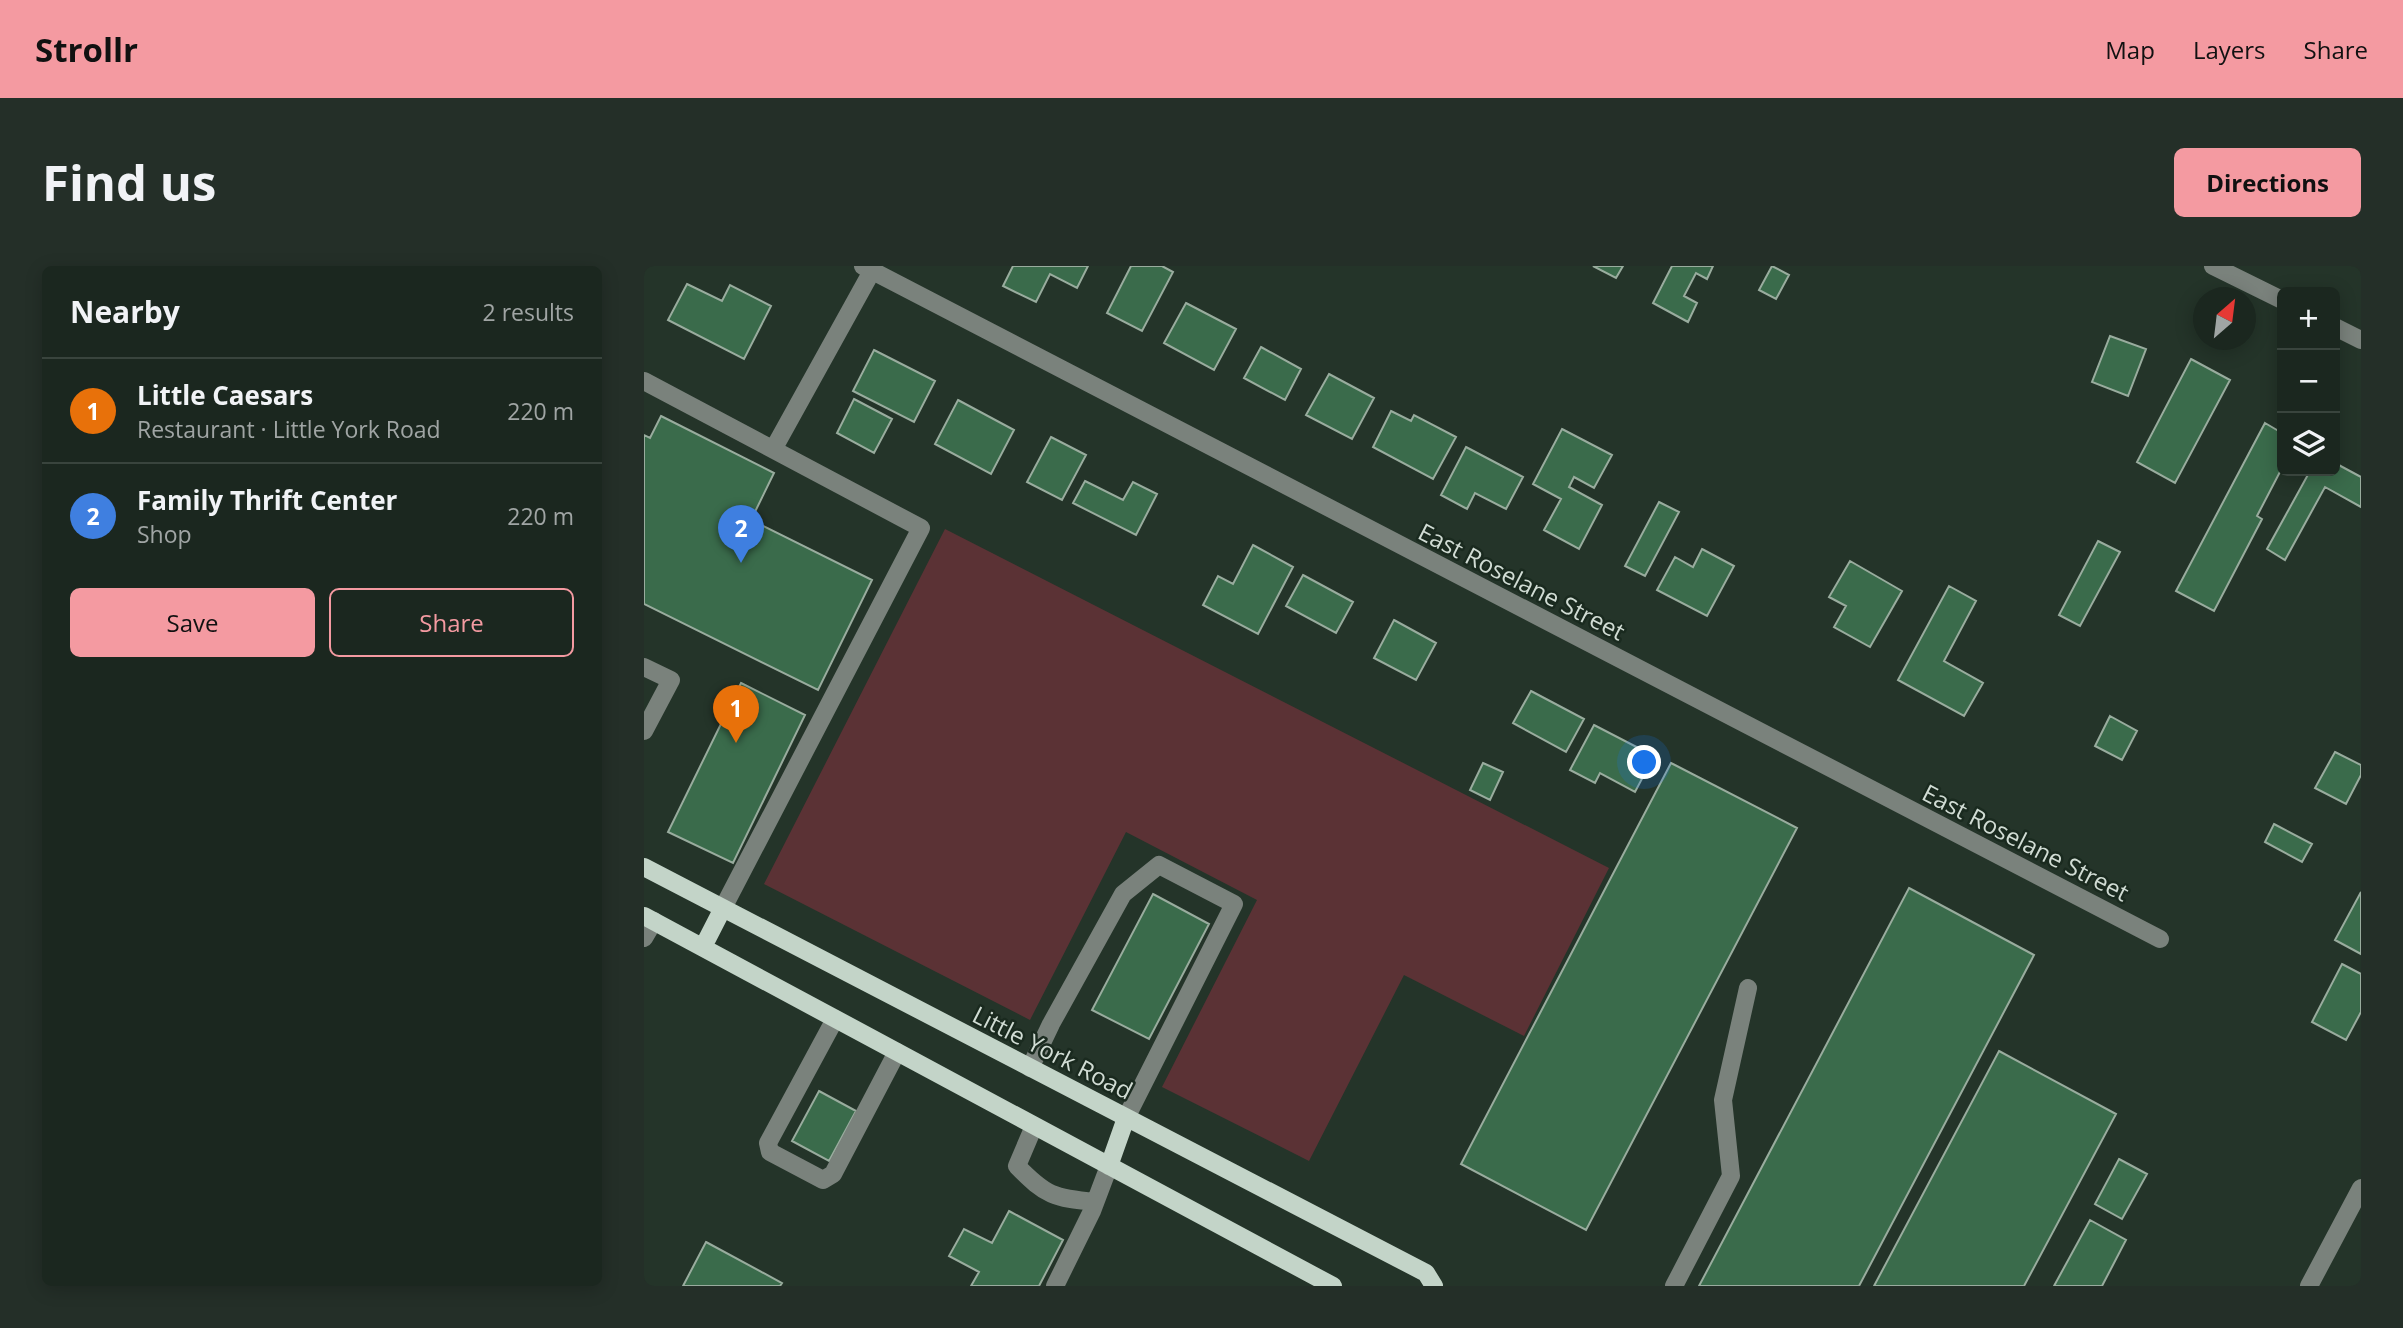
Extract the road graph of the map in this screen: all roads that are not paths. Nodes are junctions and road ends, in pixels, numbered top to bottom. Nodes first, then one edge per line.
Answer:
1 (2213, 266) edge
2 (867, 268) edge
3 (2277, 298) edge
4 (2340, 330) edge
5 (2361, 340) edge
6 (644, 381) edge
7 (774, 448) junction
8 (644, 667) edge
9 (644, 731) edge
10 (644, 867) edge
11 (723, 908) junction
12 (649, 919) edge
13 (644, 938) edge
14 (2160, 939) dead end
15 (703, 947) junction
16 (1748, 988) dead end
17 (835, 1018) junction
18 (897, 1052) junction
19 (1030, 1068) junction
20 (1126, 1118) junction
21 (1034, 1126) junction
22 (1109, 1166) junction
23 (2361, 1188) edge
24 (1095, 1202) junction
25 (1055, 1286) edge
26 (1333, 1286) edge
27 (1434, 1286) edge
28 (1674, 1286) edge
29 (2309, 1286) edge

1 - 3 street
2 - 7 street
2 - 14 street, East Roselane Street
4 - 5 street
6 - 7 street
7 - 11 street
8 - 9 street
10 - 11 main road, Little York Road
11 - 15 main road
11 - 19 main road, Little York Road
12 - 13 street
12 - 15 main road
15 - 17 main road
16 - 28 street
17 - 18 main road
17 - 18 street
18 - 21 main road
19 - 20 main road, Little York Road
19 - 20 street
20 - 22 main road
20 - 27 main road, Little York Road
21 - 22 main road
21 - 24 street
22 - 24 street
22 - 26 main road
23 - 29 street
24 - 25 street

